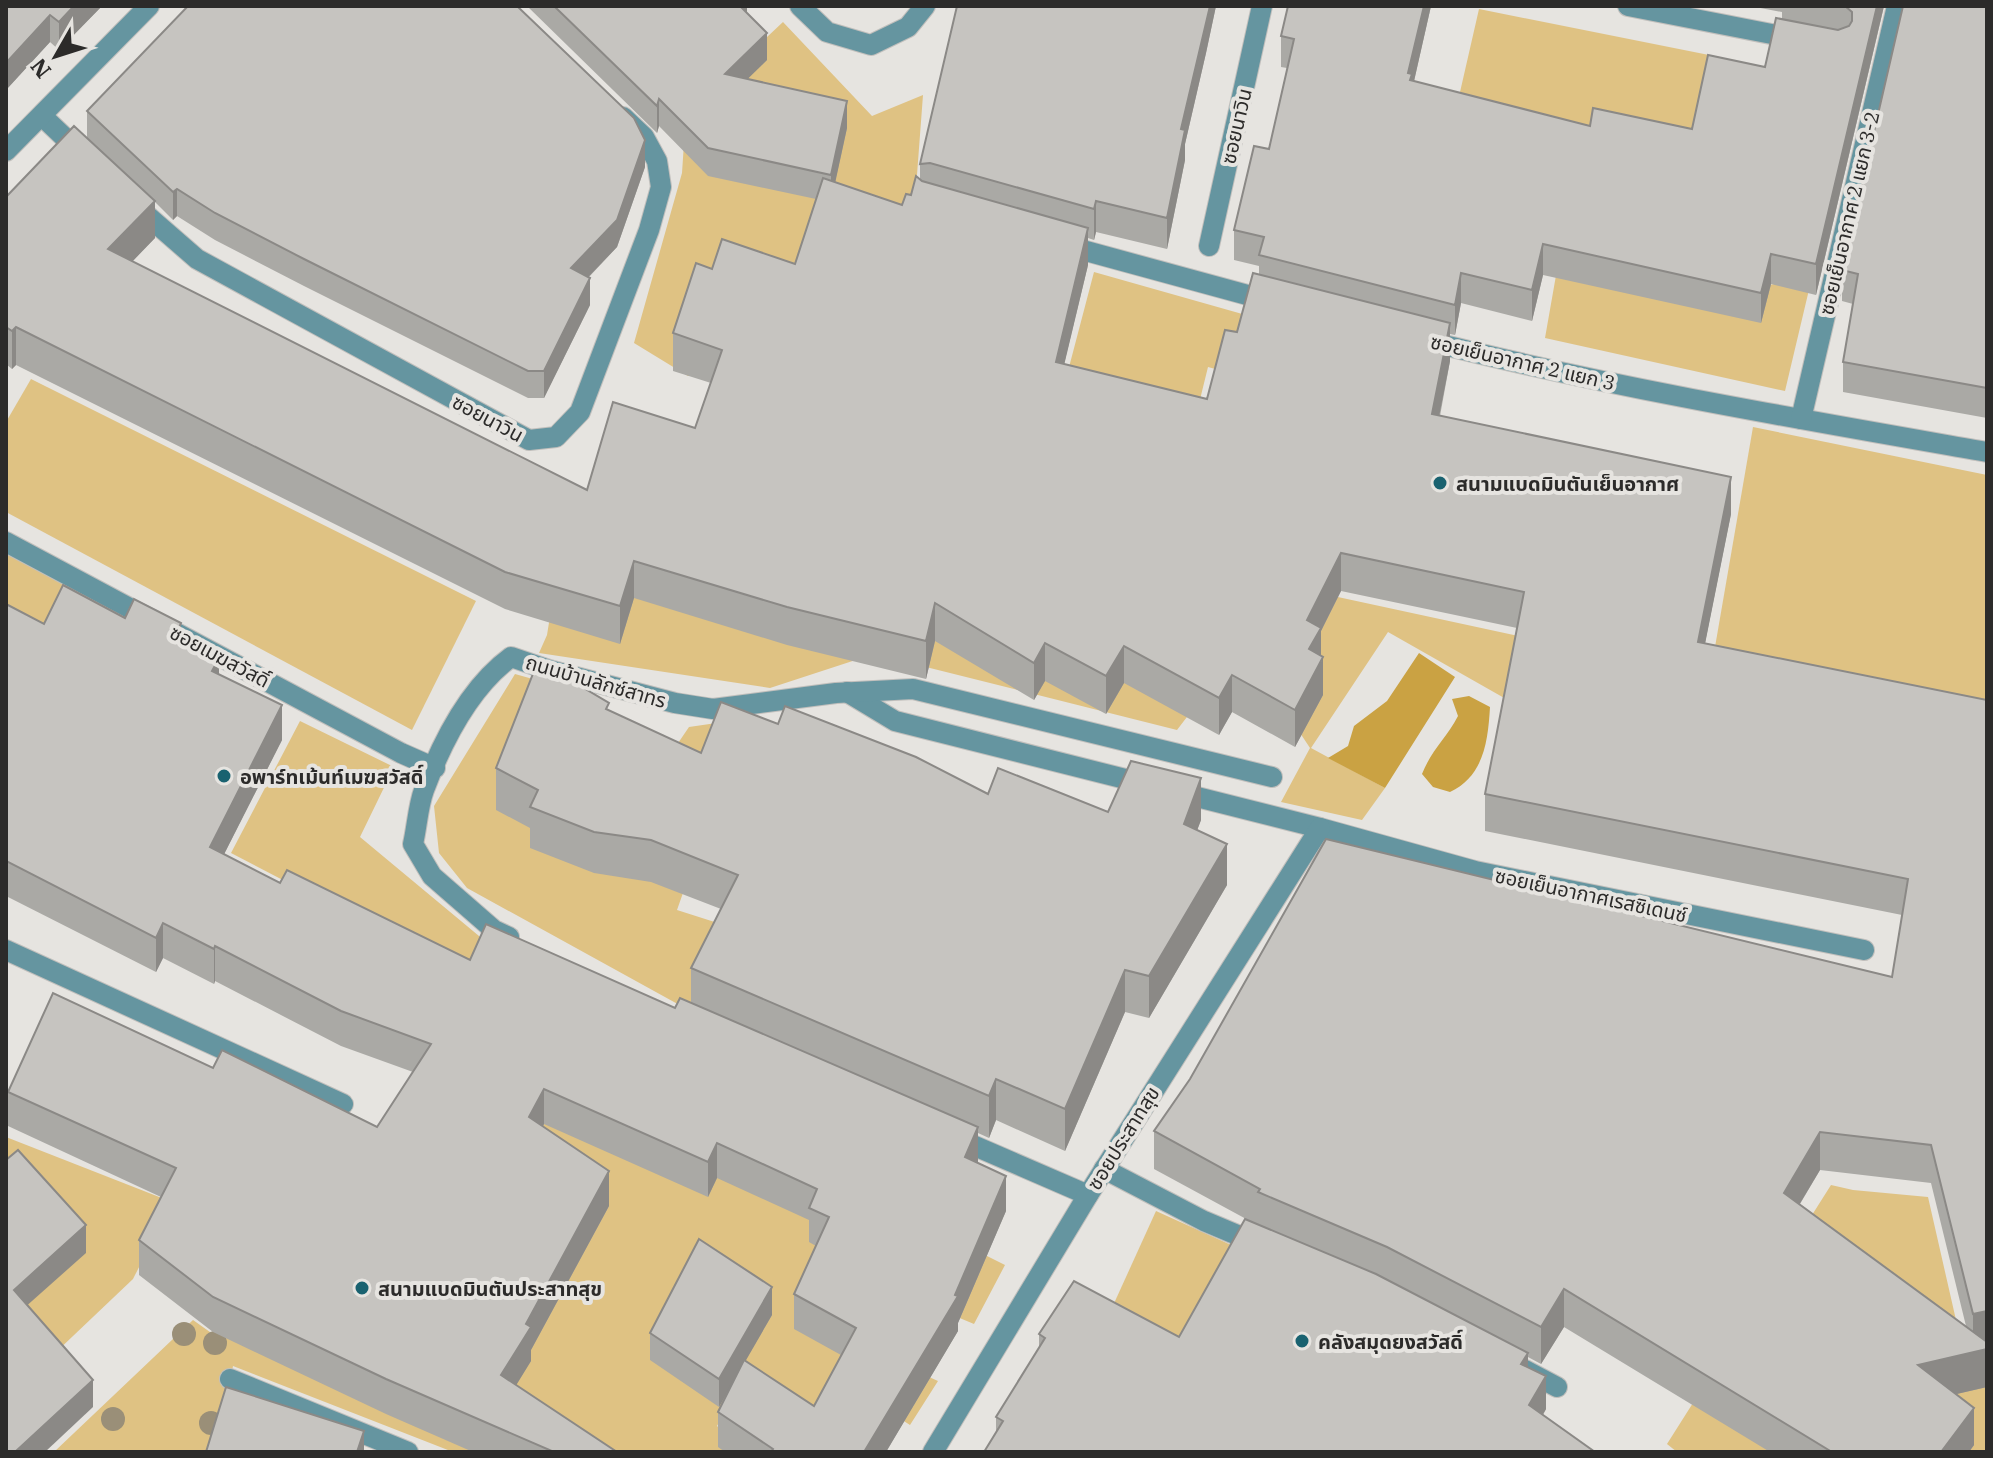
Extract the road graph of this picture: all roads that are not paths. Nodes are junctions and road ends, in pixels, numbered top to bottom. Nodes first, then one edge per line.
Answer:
1 (149, 6) edge
2 (800, 6) edge
3 (925, 6) edge
4 (1262, 6) edge
5 (1628, 6) edge
6 (1897, 6) edge
7 (1809, 42) edge
8 (612, 106) edge
9 (42, 116) junction
10 (6, 151) edge
11 (96, 167) edge
12 (118, 188) edge
13 (1048, 240) edge
14 (1209, 246) dead end
15 (1291, 306) edge
16 (1410, 336) edge
17 (1801, 419) junction
18 (1987, 452) edge
19 (6, 542) edge
20 (847, 692) junction
21 (435, 768) junction
22 (1272, 777) dead end
23 (1320, 828) junction
24 (520, 943) edge
25 (6, 950) edge
26 (1864, 950) dead end
27 (343, 1104) dead end
28 (932, 1128) edge
29 (1104, 1169) junction
30 (1088, 1195) junction
31 (1286, 1255) edge
32 (1503, 1359) edge
33 (230, 1379) dead end
34 (1557, 1387) dead end
35 (408, 1452) edge
36 (933, 1452) edge

1 - 9 street
2 - 3 street
4 - 14 street, ซอยนาวิน
5 - 7 street
6 - 17 street, ซอยเย็นอากาศ 2 แยก 3-2
8 - 12 street, ซอยนาวิน
9 - 10 street
9 - 11 street
13 - 15 street
16 - 17 street, ซอยเย็นอากาศ 2 แยก 3
17 - 18 street, ซอยเย็นอากาศ 2 แยก 3
19 - 21 street, ซอยเมฆสวัสดิ์
20 - 21 street, ถนนบ้านลักซ์สาทร
20 - 22 street, ถนนบ้านลักซ์สาทร
20 - 23 street, ซอยเย็นอากาศเรสซิเดนซ์
21 - 24 street, ถนนบ้านลักซ์สาทร
23 - 26 street, ซอยเย็นอากาศเรสซิเดนซ์
23 - 29 street, ซอยประสาทสุข
25 - 27 street
28 - 30 street
29 - 30 street, ซอยประสาทสุข
29 - 31 street
30 - 36 street, ซอยประสาทสุข
32 - 34 street
33 - 35 street

